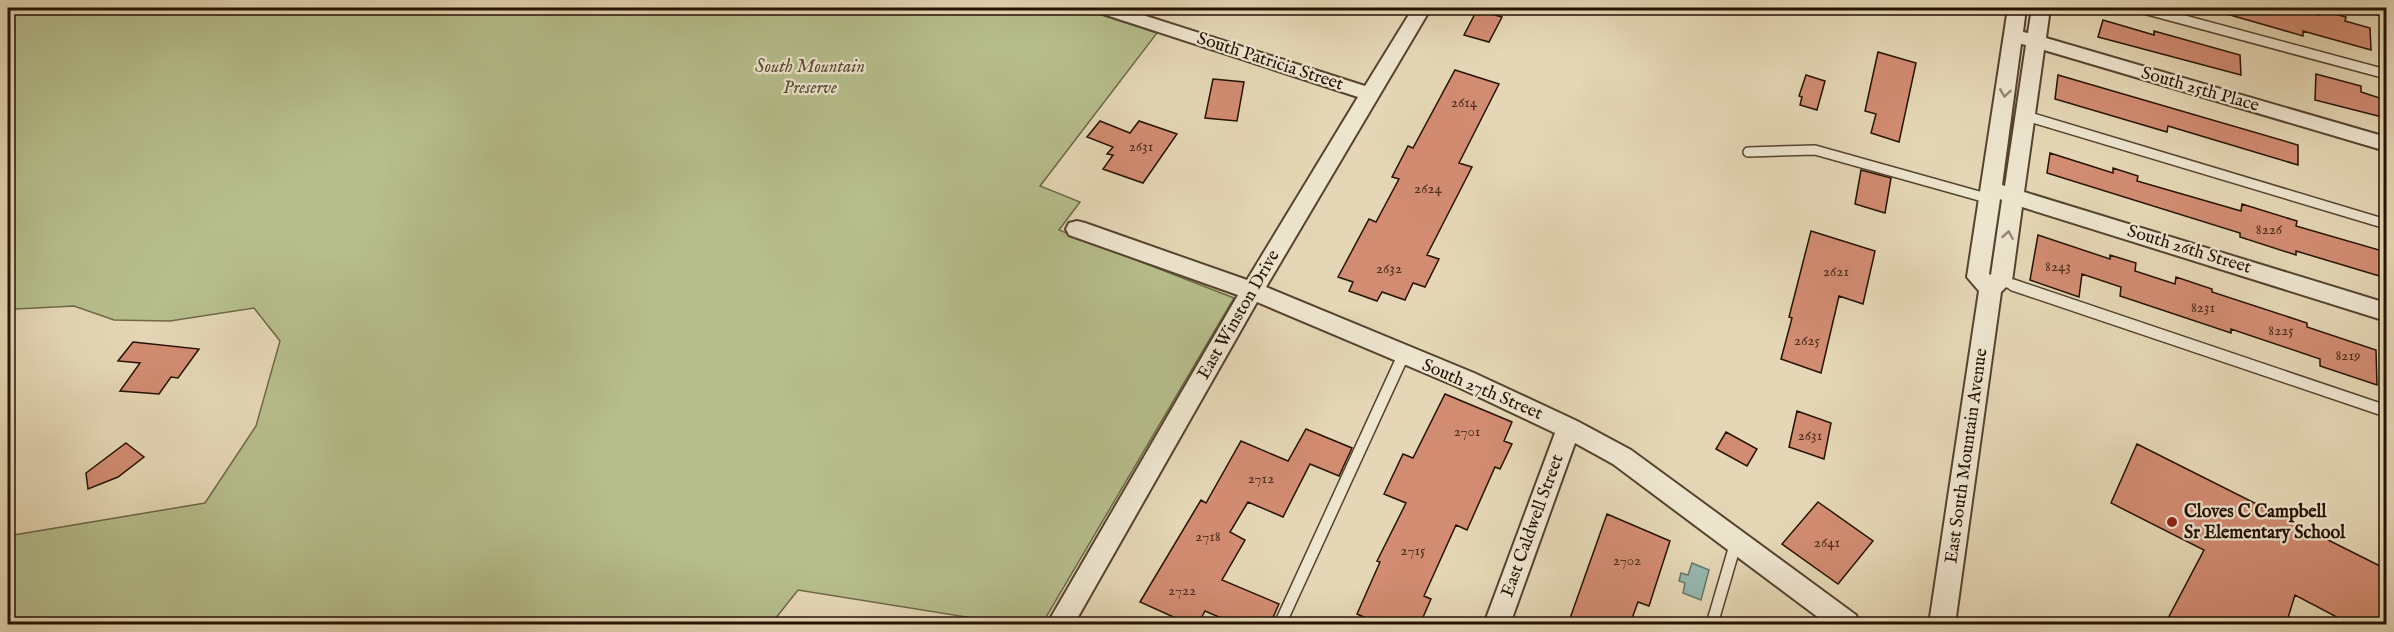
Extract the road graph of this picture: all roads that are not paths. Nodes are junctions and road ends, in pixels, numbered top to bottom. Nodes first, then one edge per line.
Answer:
1 (1103, 8) edge
2 (1422, 8) edge
3 (2017, 8) edge
4 (2041, 8) edge
5 (2140, 8) edge
6 (2377, 8) edge
7 (2386, 10) edge
8 (2013, 35) junction
9 (2037, 42) junction
10 (2386, 74) edge
11 (1369, 94) junction
12 (2026, 116) junction
13 (2386, 144) edge
14 (1749, 152) dead end
15 (1991, 194) junction
16 (2014, 196) junction
17 (2386, 224) edge
18 (1077, 229) dead end
19 (1996, 285) junction
20 (1252, 291) junction
21 (2386, 312) edge
22 (1403, 356) junction
23 (2386, 411) edge
24 (1569, 428) junction
25 (1736, 542) junction
26 (1060, 624) edge
27 (1280, 624) edge
28 (1497, 624) edge
29 (1712, 624) edge
30 (1847, 624) edge
31 (1942, 624) edge

1 - 11 street, South Patricia Street
2 - 11 street, East Winston Drive
3 - 8 street
4 - 9 street, East South Mountain Avenue
5 - 10 lane
6 - 7 street
8 - 9 street, South 25th Place
8 -> 15 street
9 - 12 street, East South Mountain Avenue
9 - 13 street, South 25th Place
11 - 20 street, East Winston Drive
12 - 16 street, East South Mountain Avenue
12 - 17 lane
14 - 15 lane
15 - 16 street, South 26th Street
15 - 19 street
19 -> 16 street, East South Mountain Avenue
16 - 21 street, South 26th Street
18 - 20 street, South 27th Street
19 - 23 lane
19 - 31 street, East South Mountain Avenue
20 - 22 street, South 27th Street
20 - 26 street, East Winston Drive
22 - 24 street, South 27th Street
22 - 27 lane
24 - 25 street, South 27th Street
24 - 28 street, East Caldwell Street
25 - 29 lane
25 - 30 street, South 27th Street

